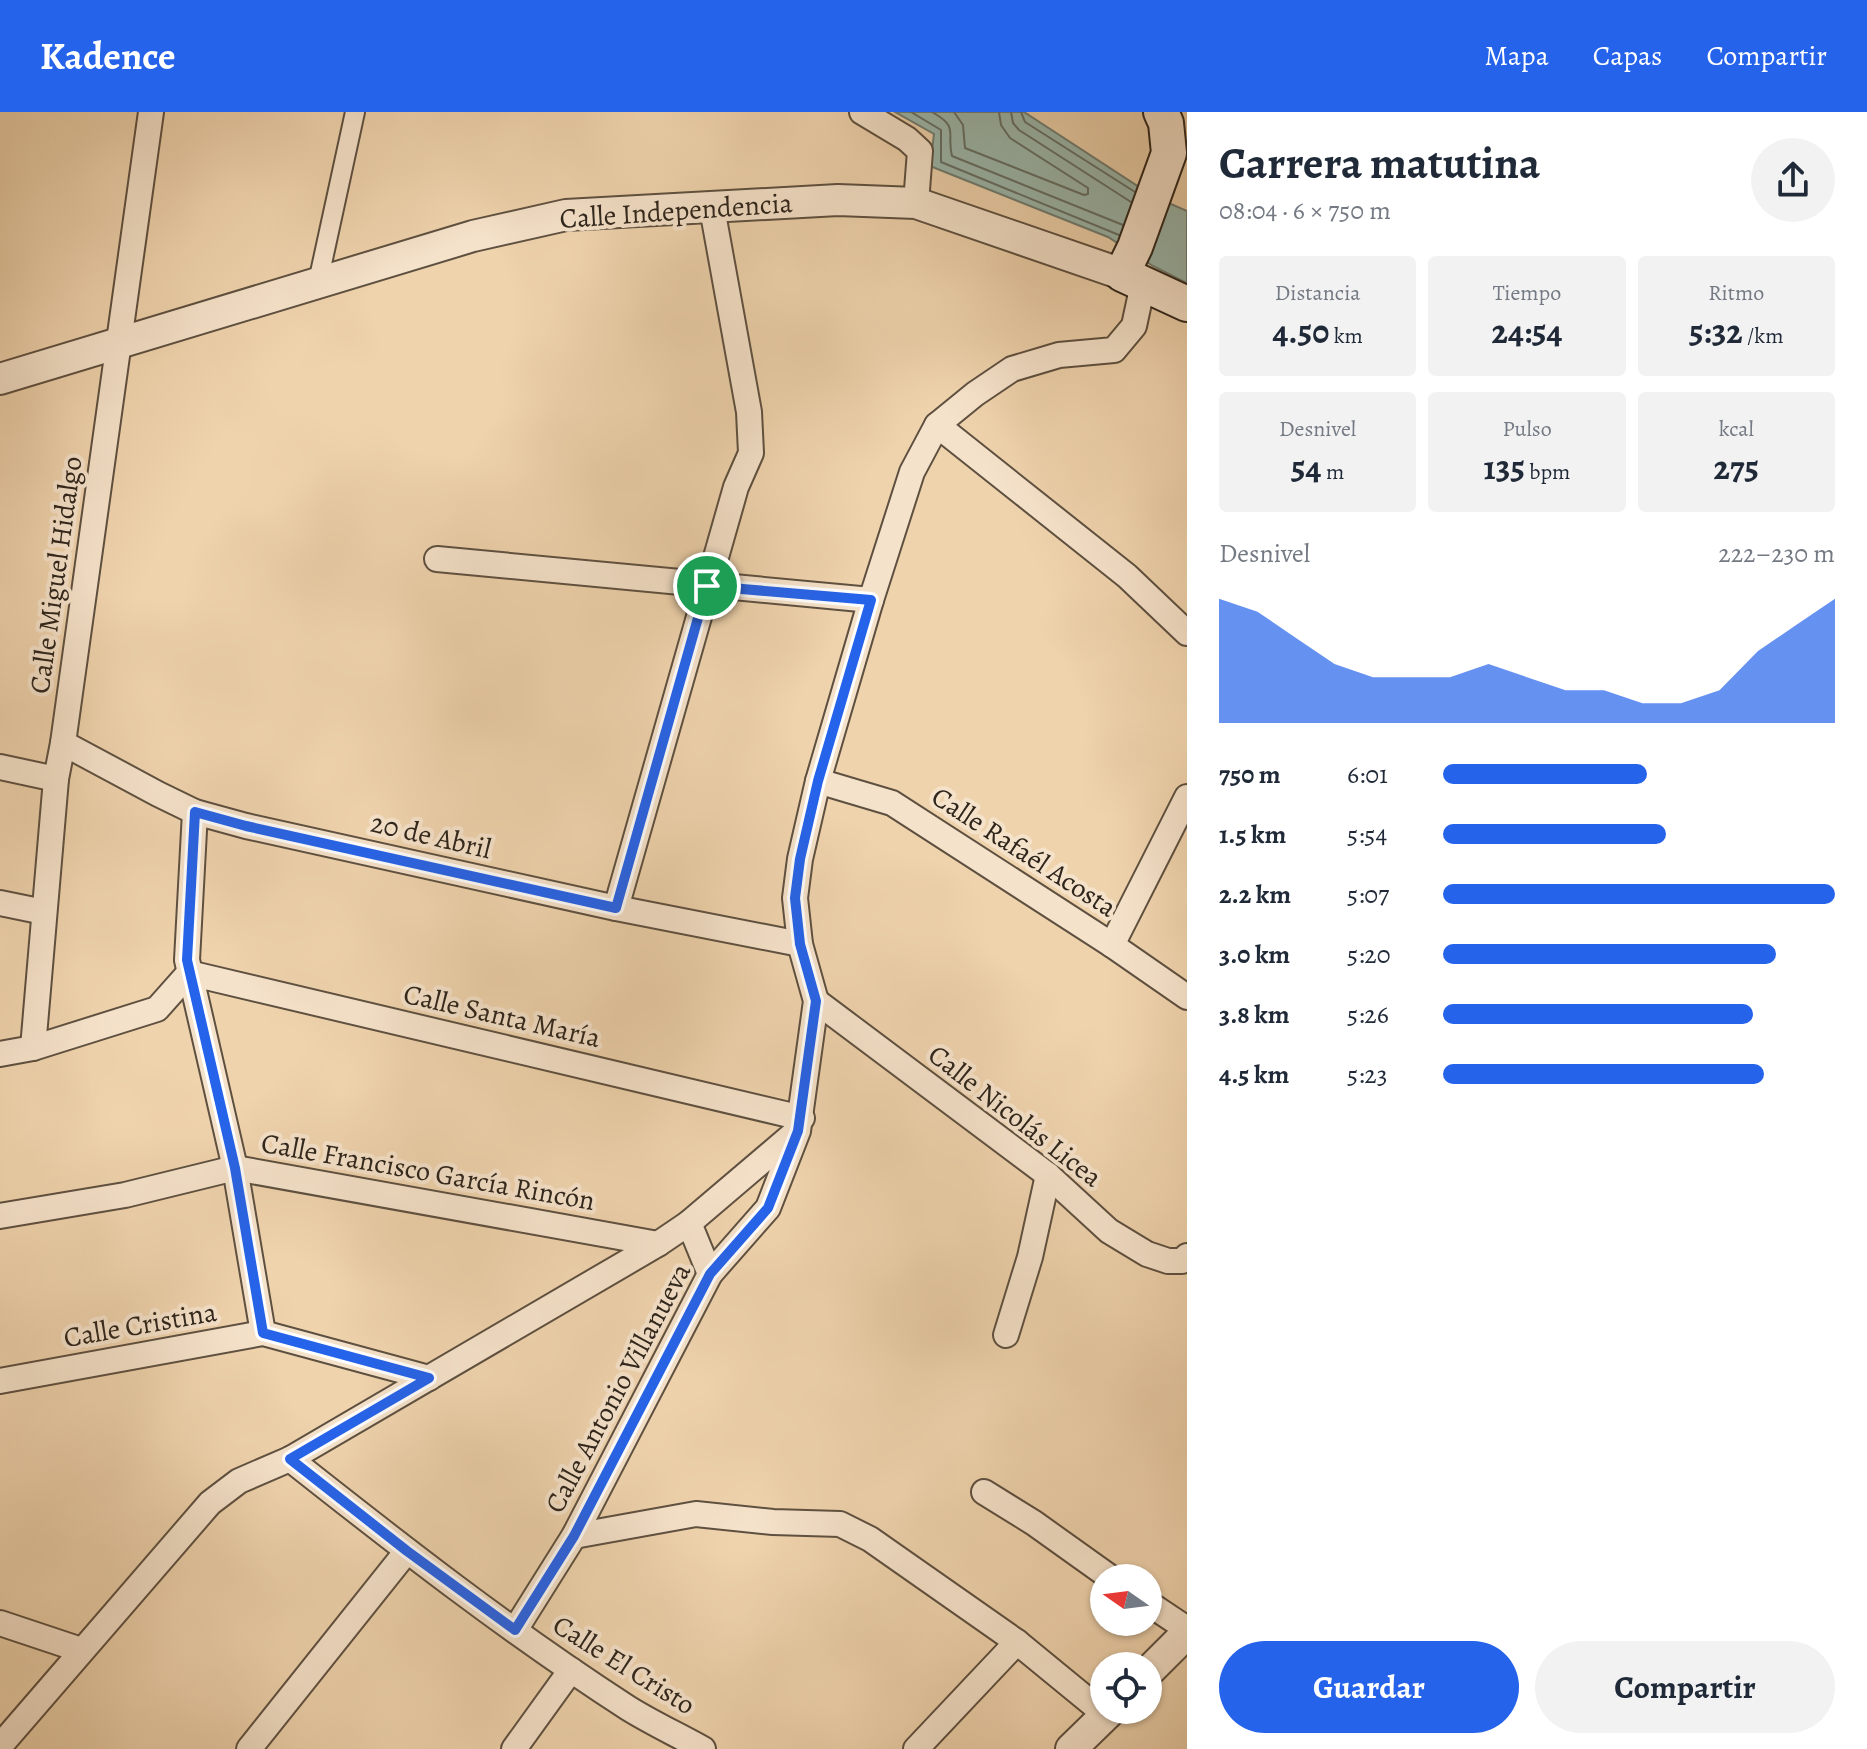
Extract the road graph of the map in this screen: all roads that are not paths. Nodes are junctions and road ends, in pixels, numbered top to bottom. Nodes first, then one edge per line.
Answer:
1 (151, 112) edge
2 (355, 112) edge
3 (862, 112) edge
4 (1172, 118) edge
5 (916, 203) junction
6 (712, 208) junction
7 (1133, 268) junction
8 (318, 282) junction
9 (1187, 304) edge
10 (117, 343) junction
11 (0, 379) edge
12 (937, 425) junction
13 (437, 559) dead end
14 (707, 586) junction
15 (871, 600) junction
16 (1187, 633) edge
17 (63, 743) junction
18 (0, 767) edge
19 (56, 779) junction
20 (818, 781) junction
21 (1187, 797) edge
22 (195, 812) junction
23 (0, 903) edge
24 (616, 908) junction
25 (44, 912) junction
26 (800, 944) junction
27 (1112, 945) junction
28 (189, 973) junction
29 (1187, 997) edge
30 (816, 1001) junction
31 (33, 1048) junction
32 (0, 1054) edge
33 (800, 1124) junction
34 (235, 1168) junction
35 (1048, 1175) junction
36 (0, 1216) edge
37 (689, 1223) junction
38 (658, 1244) junction
39 (1185, 1258) edge
40 (710, 1274) junction
41 (263, 1333) junction
42 (1006, 1335) dead end
43 (429, 1378) junction
44 (0, 1381) edge
45 (290, 1459) junction
46 (984, 1492) dead end
47 (574, 1536) junction
48 (407, 1551) junction
49 (1091, 1564) edge
50 (1162, 1613) edge
51 (0, 1623) edge
52 (515, 1630) junction
53 (1187, 1631) edge
54 (1017, 1642) junction
55 (81, 1650) junction
56 (1162, 1657) edge
57 (571, 1670) junction
58 (1090, 1699) edge
59 (1097, 1724) edge
60 (0, 1746) edge
61 (249, 1749) edge
62 (514, 1749) edge
63 (703, 1749) edge
64 (916, 1749) edge
65 (1071, 1749) edge

1 - 10 street, Calle Miguel Hidalgo
2 - 8 street
3 - 5 street
4 - 7 main road
5 - 6 street, Calle Independencia
5 - 7 street, Calle Independencia
6 - 8 street, Calle Independencia
6 - 14 street
7 - 9 main road
7 - 12 street, Calle Antonio Villanueva
8 - 10 street, Calle Independencia
10 - 11 street, Calle Independencia
10 - 17 street, Calle Miguel Hidalgo
12 - 15 street, Calle Antonio Villanueva
12 - 16 street
13 - 14 street
14 - 15 street
14 - 24 street
15 - 20 street, Calle Antonio Villanueva
17 - 19 street, Calle Miguel Hidalgo
17 - 22 street, 20 de Abril
18 - 19 street
19 - 25 street, Calle Miguel Hidalgo
20 - 26 street, Calle Antonio Villanueva
20 - 27 street, Calle Rafaél Acosta
21 - 27 street
22 - 24 street, 20 de Abril
22 - 28 street
23 - 25 street
24 - 26 street, 20 de Abril
25 - 31 street, Calle Miguel Hidalgo
26 - 30 street, Calle Antonio Villanueva
27 - 29 street, Calle Rafaél Acosta
28 - 31 street
28 - 33 street, Calle Santa María
28 - 34 street
30 - 33 street, Calle Antonio Villanueva
30 - 35 street, Calle Nicolás Licea
31 - 32 street
33 - 37 street
33 - 40 street, Calle Antonio Villanueva
34 - 36 street, Calle Francisco García Rincón
34 - 38 street, Calle Francisco García Rincón
34 - 41 street
35 - 39 street, Calle Nicolás Licea
35 - 42 street
37 - 38 street
37 - 40 street
38 - 43 street
40 - 47 street, Calle Antonio Villanueva
41 - 43 street, Calle Cristina
41 - 44 street, Calle Cristina
43 - 45 street
45 - 48 street, Calle El Cristo
45 - 55 street
46 - 49 street
47 - 52 street, Calle Antonio Villanueva
47 - 54 street
48 - 52 street, Calle El Cristo
48 - 61 street
50 - 53 street
51 - 55 street
52 - 57 street, Calle El Cristo
53 - 56 street
54 - 58 street
54 - 64 street
55 - 60 street
57 - 62 street
57 - 63 street, Calle El Cristo
59 - 65 street

